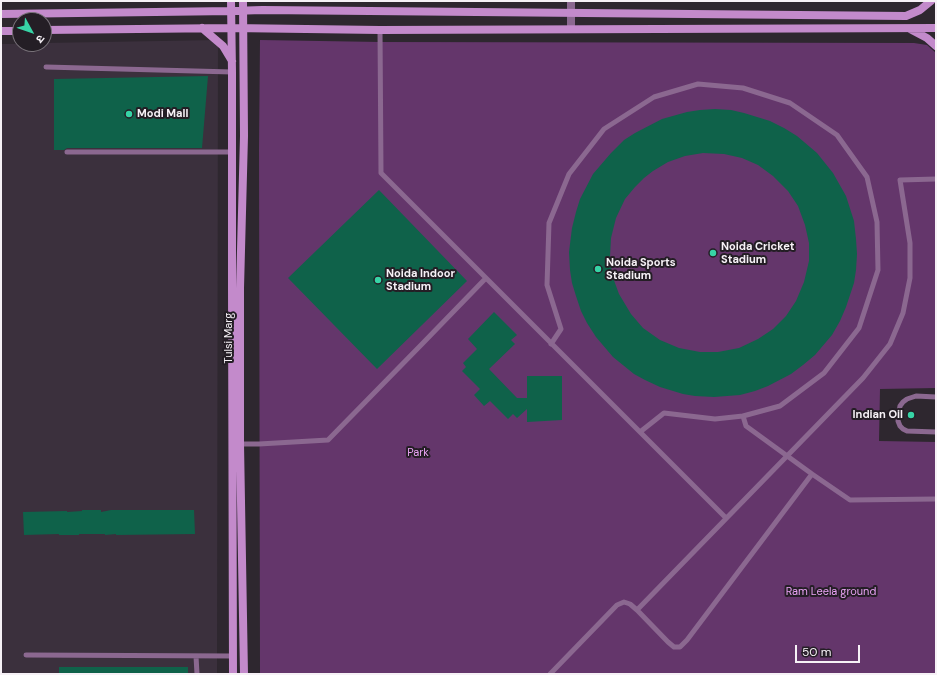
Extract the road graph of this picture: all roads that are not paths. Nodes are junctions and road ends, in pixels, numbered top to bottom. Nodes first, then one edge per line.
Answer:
1 (231, 1) edge
2 (243, 1) edge
3 (571, 1) edge
4 (931, 1) edge
5 (243, 11) junction
6 (232, 12) junction
7 (571, 13) junction
8 (1, 14) edge
9 (202, 28) junction
10 (232, 28) junction
11 (243, 28) junction
12 (571, 28) junction
13 (909, 28) junction
14 (936, 28) edge
15 (12, 30) edge
16 (52, 30) edge
17 (380, 30) junction
18 (1, 31) edge
19 (936, 46) edge
20 (232, 61) junction
21 (46, 67) dead end
22 (232, 72) junction
23 (67, 152) dead end
24 (232, 152) junction
25 (936, 179) edge
26 (486, 278) junction
27 (551, 344) junction
28 (936, 397) edge
29 (743, 416) junction
30 (640, 432) junction
31 (936, 432) edge
32 (236, 443) junction
33 (786, 456) junction
34 (812, 474) junction
35 (936, 499) edge
36 (726, 518) junction
37 (636, 610) junction
38 (26, 655) dead end
39 (196, 656) junction
40 (233, 656) junction
41 (197, 674) edge
42 (233, 674) edge
43 (244, 674) edge
44 (550, 674) edge

1 - 6 main road, Tulsi Marg
2 - 5 main road, Tulsi Marg
3 - 7 street
4 - 7 main road
5 - 6 main road
5 - 7 main road
5 - 11 main road, Tulsi Marg
6 - 8 main road
6 - 10 main road, Tulsi Marg
7 - 12 street
9 - 10 main road
9 - 16 main road
9 - 20 main road
10 - 11 main road
10 - 20 main road, Tulsi Marg
11 - 17 main road
11 - 32 main road, Tulsi Marg
12 - 13 main road
12 - 17 main road
13 - 14 main road
13 - 19 main road
15 - 18 main road
17 - 26 lane
20 - 22 main road, Tulsi Marg
21 - 22 lane
22 - 24 main road, Tulsi Marg
23 - 24 lane
24 - 32 main road, Tulsi Marg
25 - 33 lane
26 - 27 lane
26 - 32 lane
27 - 29 lane
27 - 30 lane
28 - 31 lane
29 - 30 lane
29 - 33 lane
30 - 36 lane
32 - 40 main road, Tulsi Marg
32 - 43 main road, Tulsi Marg
33 - 34 lane
33 - 36 lane
34 - 35 lane
34 - 37 lane
36 - 37 lane
37 - 44 lane
38 - 39 lane
39 - 40 lane
39 - 41 lane
40 - 42 main road, Tulsi Marg

